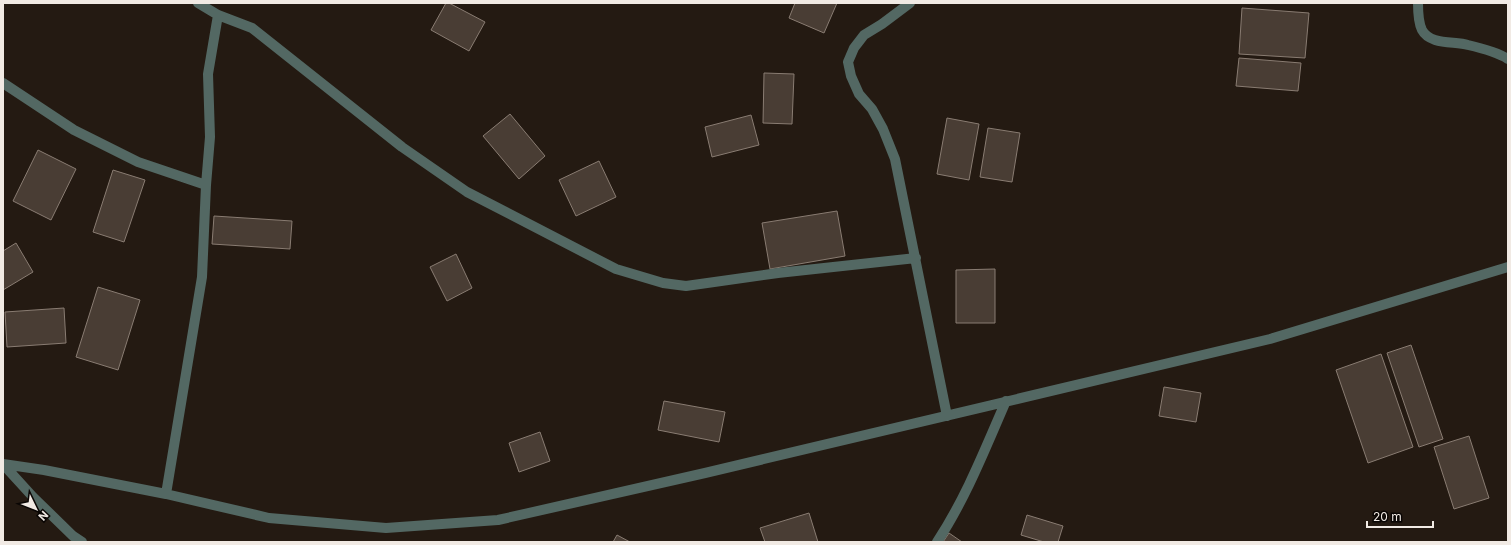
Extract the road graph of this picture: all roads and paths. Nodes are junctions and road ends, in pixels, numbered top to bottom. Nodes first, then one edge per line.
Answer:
1 (198, 3) edge
2 (910, 3) edge
3 (1418, 3) edge
4 (218, 15) junction
5 (1508, 59) edge
6 (3, 83) edge
7 (206, 185) junction
8 (916, 258) junction
9 (1508, 267) edge
10 (1006, 401) junction
11 (947, 416) junction
12 (3, 464) edge
13 (166, 494) junction
14 (82, 542) edge
15 (937, 542) edge

1 - 4 street
2 - 8 street
3 - 5 street
4 - 7 street
4 - 8 street
6 - 7 street
7 - 13 street
8 - 11 street
9 - 10 street
10 - 11 street
10 - 15 street
11 - 13 street
12 - 13 street
12 - 14 street

